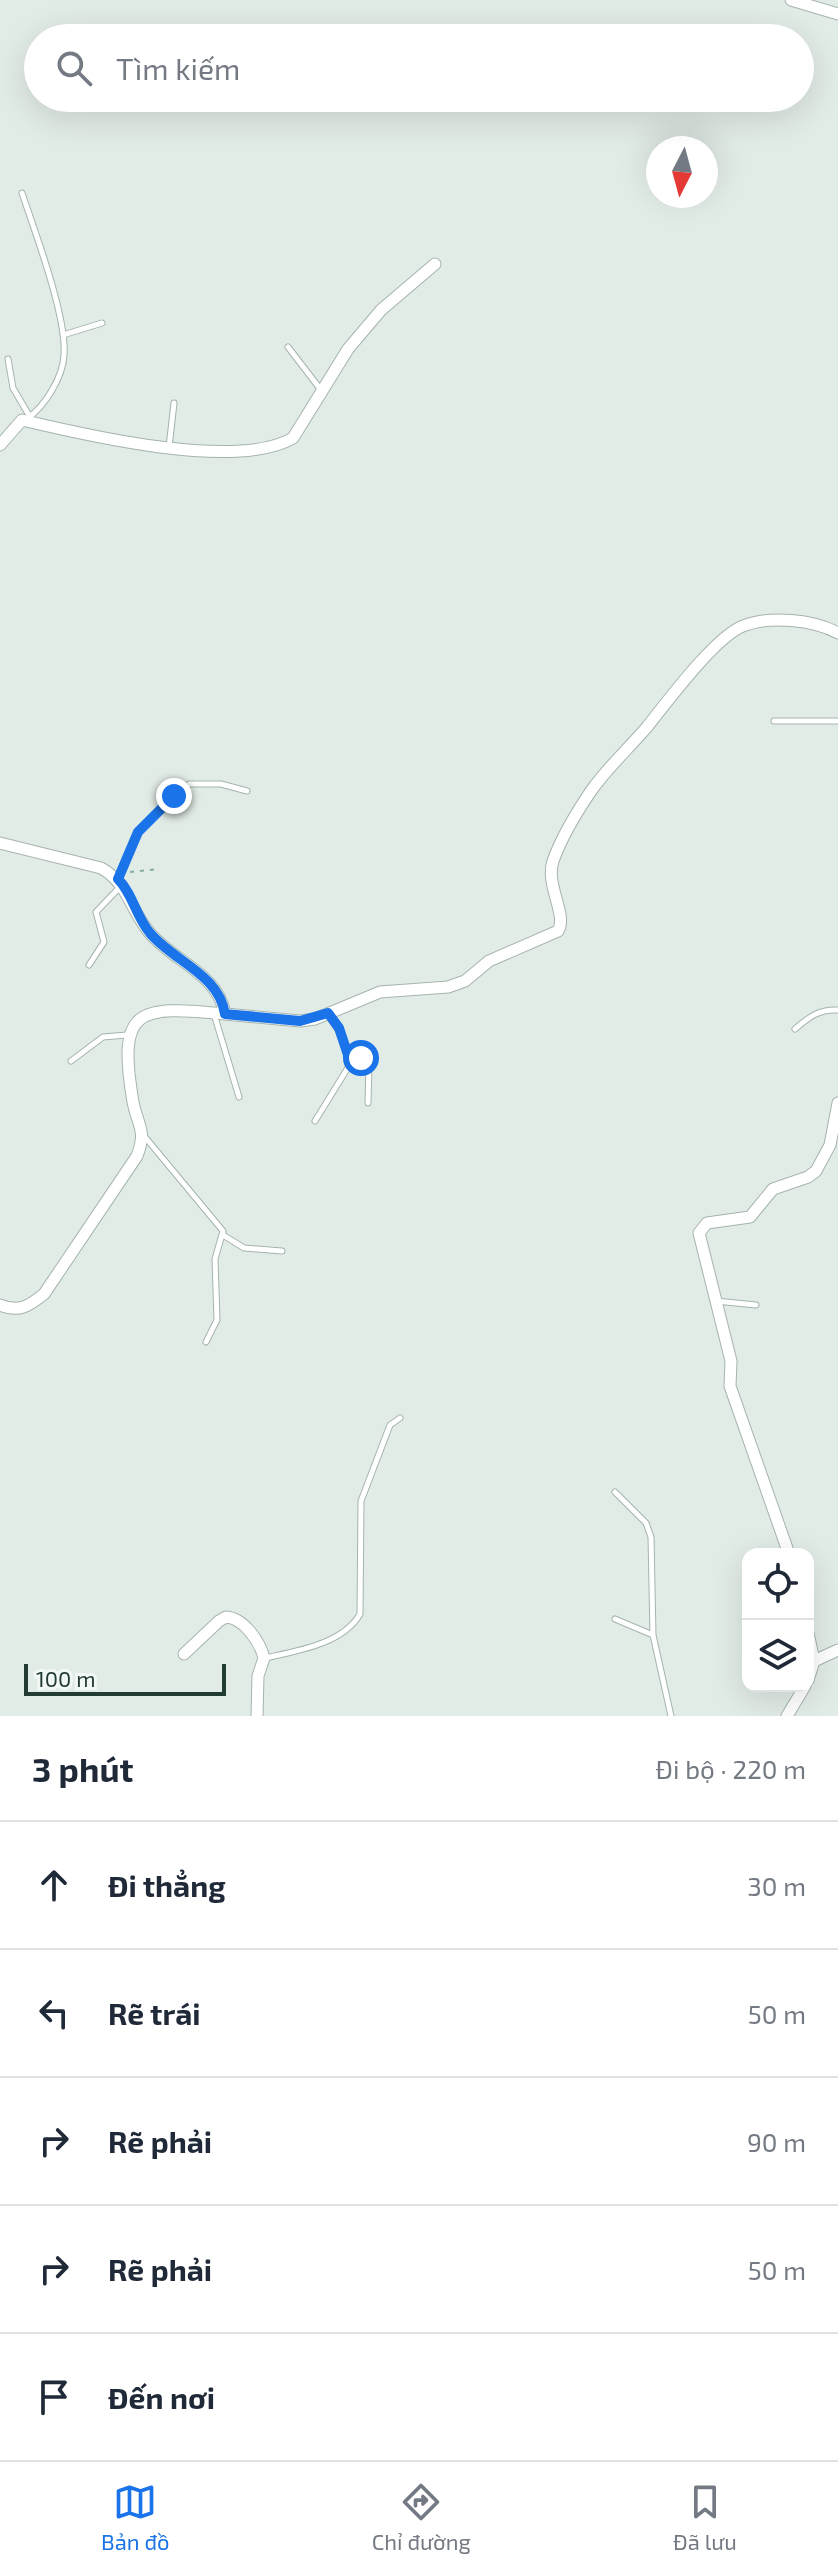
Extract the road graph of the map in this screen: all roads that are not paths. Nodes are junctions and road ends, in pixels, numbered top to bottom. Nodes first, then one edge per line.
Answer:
1 (791, 0) edge
2 (838, 14) edge
3 (22, 193) dead end
4 (435, 264) dead end
5 (102, 323) dead end
6 (63, 335) junction
7 (288, 347) dead end
8 (8, 359) dead end
9 (321, 391) junction
10 (174, 403) dead end
11 (26, 419) junction
12 (0, 445) edge
13 (169, 447) junction
14 (838, 633) edge
15 (774, 721) dead end
16 (838, 721) edge
17 (247, 791) dead end
18 (0, 843) edge
19 (121, 878) junction
20 (89, 965) dead end
21 (838, 1010) edge
22 (328, 1013) junction
23 (219, 1014) junction
24 (795, 1029) dead end
25 (127, 1035) junction
26 (349, 1058) junction
27 (71, 1061) dead end
28 (239, 1097) dead end
29 (368, 1103) dead end
30 (838, 1103) edge
31 (315, 1121) dead end
32 (144, 1136) junction
33 (223, 1235) junction
34 (282, 1251) dead end
35 (715, 1301) junction
36 (756, 1305) dead end
37 (1, 1306) edge
38 (206, 1342) dead end
39 (400, 1418) dead end
40 (615, 1492) dead end
41 (787, 1548) edge
42 (615, 1619) dead end
43 (653, 1635) junction
44 (838, 1650) edge
45 (184, 1654) dead end
46 (264, 1658) junction
47 (814, 1661) edge
48 (801, 1692) edge
49 (257, 1716) edge
50 (671, 1716) edge
51 (787, 1716) edge

1 - 2 street
3 - 6 lane
4 - 9 street
5 - 6 lane
6 - 11 lane
7 - 9 lane
8 - 11 lane
9 - 13 street
10 - 13 lane
11 - 12 street
11 - 13 street
14 - 22 street
15 - 16 lane
17 - 19 lane
18 - 19 street
19 - 20 lane
19 - 23 street
21 - 24 lane
22 - 23 street
22 - 26 lane
23 - 25 street
23 - 28 lane
25 - 27 lane
25 - 32 street
26 - 29 lane
26 - 31 lane
30 - 35 street
32 - 33 lane
32 - 37 street
33 - 34 lane
33 - 38 lane
35 - 36 lane
35 - 41 street
39 - 46 lane
40 - 43 lane
42 - 43 lane
43 - 50 lane
44 - 47 street
45 - 46 street
46 - 49 street
48 - 51 street

